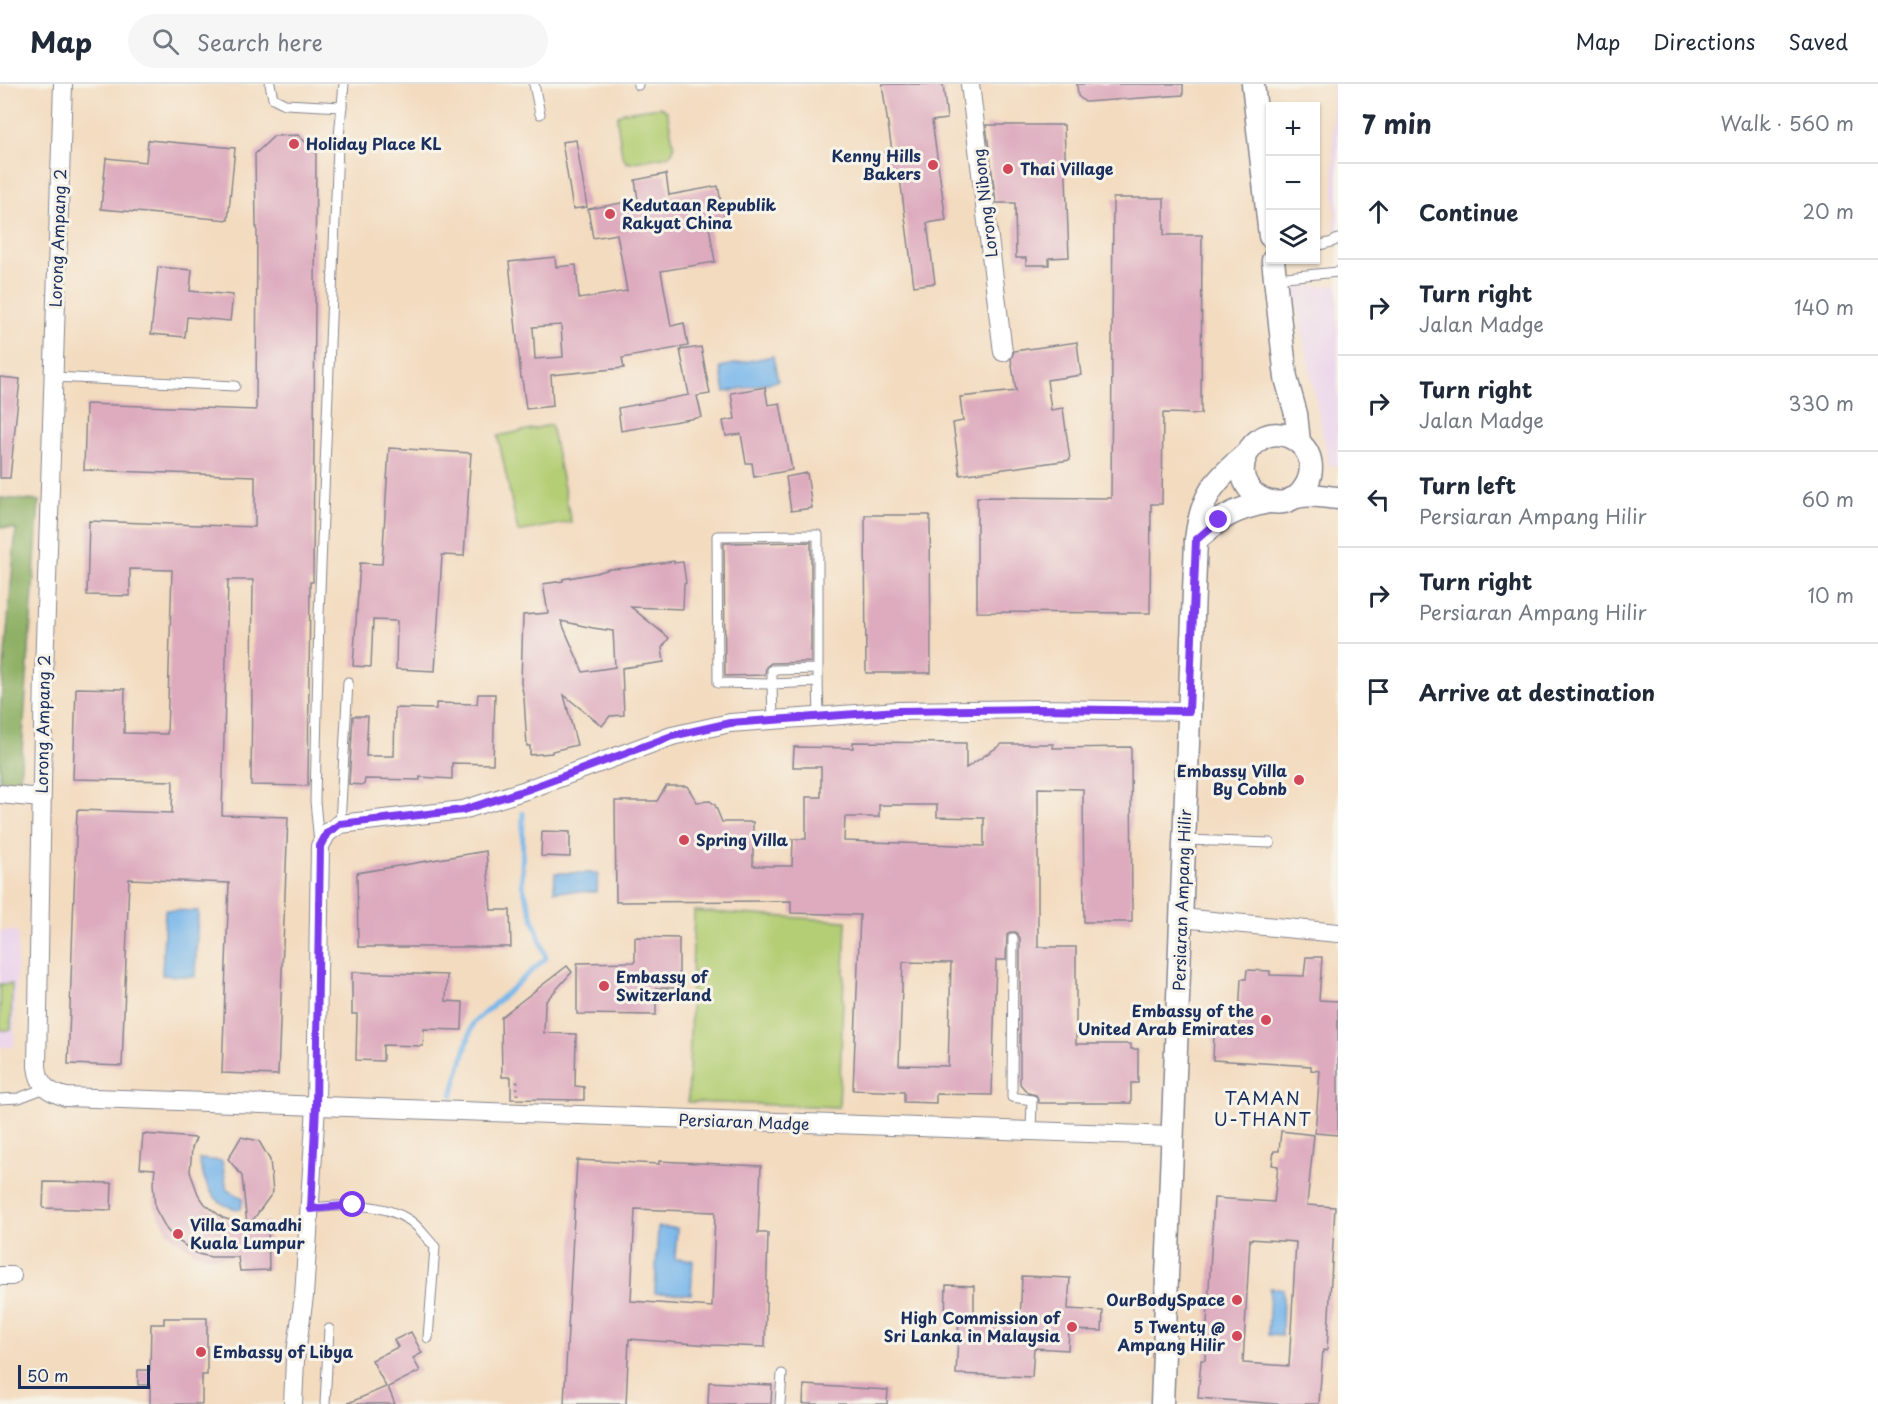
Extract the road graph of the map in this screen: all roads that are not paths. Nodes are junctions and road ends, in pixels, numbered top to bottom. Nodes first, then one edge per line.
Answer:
1 (63, 84) edge
2 (270, 84) edge
3 (345, 84) edge
4 (534, 84) edge
5 (970, 84) edge
6 (1253, 84) edge
7 (342, 107) junction
8 (540, 114) dead end
9 (1267, 210) edge
10 (1338, 239) edge
11 (1320, 245) edge
12 (1274, 269) edge
13 (1338, 272) edge
14 (1003, 352) dead end
15 (54, 377) junction
16 (1286, 378) junction
17 (235, 386) dead end
18 (1269, 435) junction
19 (1299, 442) junction
20 (1246, 454) junction
21 (1303, 488) junction
22 (1337, 498) edge
23 (1268, 502) junction
24 (1196, 540) junction
25 (818, 669) junction
26 (348, 682) dead end
27 (818, 682) junction
28 (772, 684) junction
29 (1189, 711) junction
30 (819, 716) junction
31 (773, 720) junction
32 (0, 794) edge
33 (41, 798) junction
34 (340, 824) junction
35 (1184, 840) junction
36 (1270, 843) dead end
37 (320, 846) junction
38 (1181, 918) junction
39 (1338, 933) edge
40 (1013, 938) dead end
41 (45, 1088) junction
42 (0, 1099) edge
43 (316, 1106) junction
44 (1031, 1131) junction
45 (1173, 1136) junction
46 (311, 1209) junction
47 (329, 1329) dead end
48 (428, 1338) dead end
49 (782, 1374) dead end
50 (293, 1404) edge
51 (326, 1404) edge
52 (780, 1404) edge
53 (1162, 1404) edge

1 - 15 street, Lorong Ampang 2
2 - 7 lane
3 - 7 lane
4 - 8 lane
5 - 14 street, Lorong Nibong
6 - 9 street
7 - 37 lane
10 - 11 lane
12 - 13 lane
12 - 16 street
15 - 17 lane
15 - 33 street, Lorong Ampang 2
16 - 18 street
16 - 19 street
18 - 19 street
18 - 20 street
19 - 21 street
20 - 23 street
20 - 24 street, Persiaran Ampang Hilir
21 - 22 street
21 - 23 street
23 - 24 street
24 - 29 street, Persiaran Ampang Hilir
25 - 27 lane
25 - 28 lane
25 - 28 lane
26 - 34 lane
27 - 28 lane
27 - 30 lane
28 - 31 lane
29 - 30 street
29 - 35 street, Persiaran Ampang Hilir
30 - 31 street
31 - 34 street
32 - 33 street
33 - 41 street, Lorong Ampang 2
34 - 37 street
35 - 36 lane
35 - 38 street, Persiaran Ampang Hilir
37 - 43 street
38 - 39 street
38 - 45 street, Persiaran Ampang Hilir
40 - 44 lane
41 - 42 lane
41 - 43 street
43 - 44 street, Persiaran Madge
43 - 46 street
44 - 45 street, Persiaran Madge
45 - 53 street, Persiaran Ampang Hilir
46 - 48 lane
46 - 50 street
47 - 51 lane
49 - 52 lane

